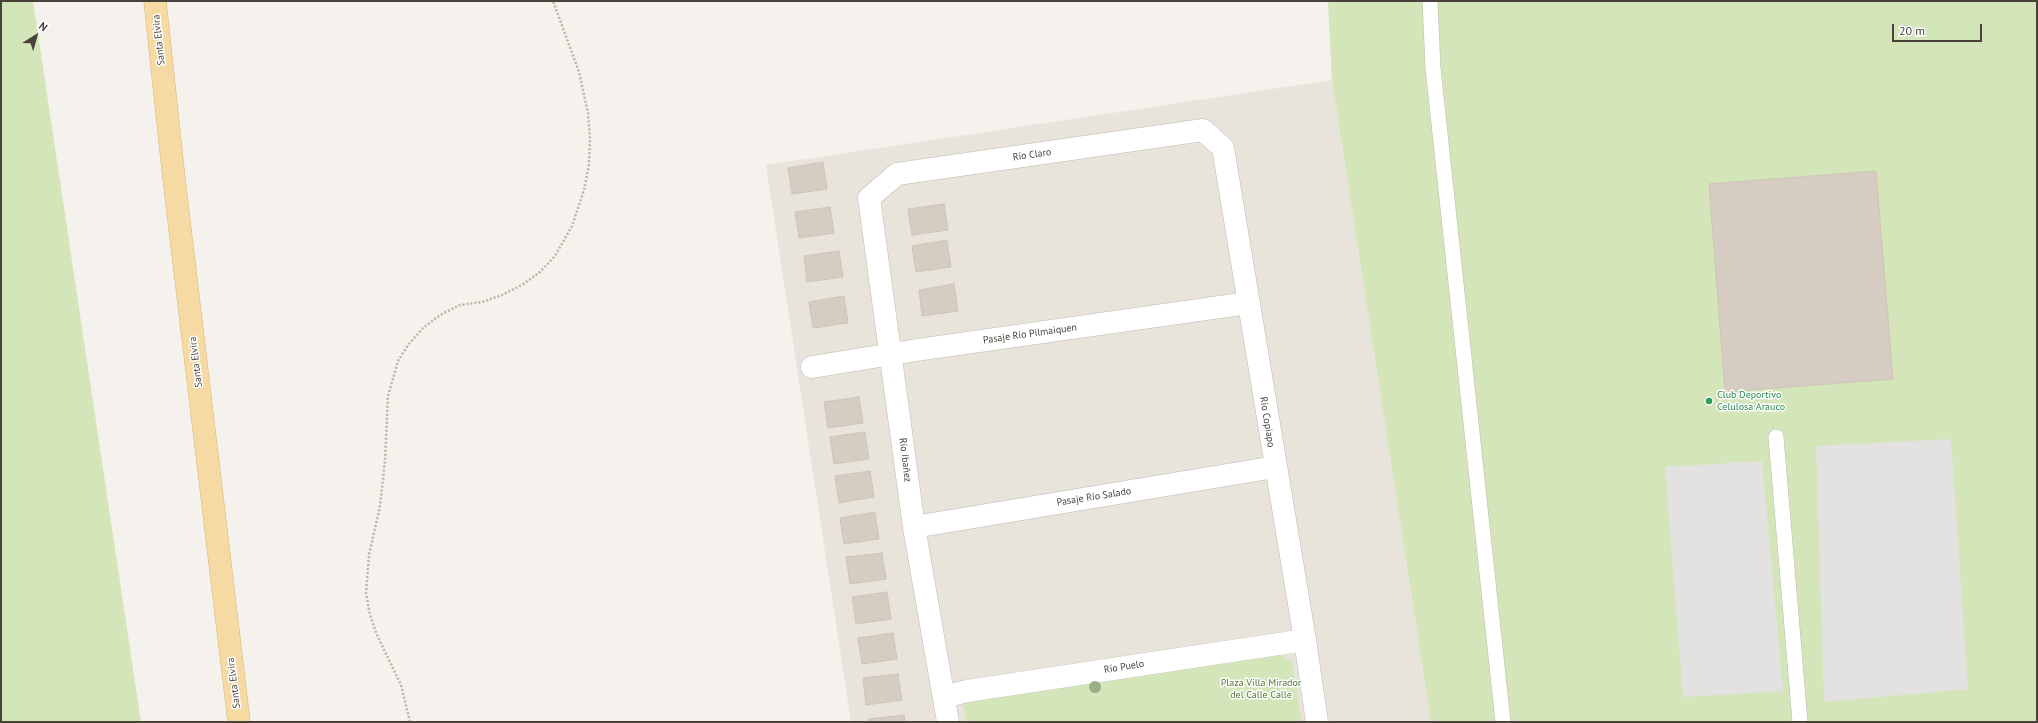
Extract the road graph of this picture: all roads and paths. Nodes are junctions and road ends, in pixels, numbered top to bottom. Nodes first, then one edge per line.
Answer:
1 (155, 1) edge
2 (553, 1) edge
3 (1430, 1) edge
4 (1203, 130) joint
5 (869, 198) joint
6 (1248, 302) junction
7 (892, 355) junction
8 (812, 367) dead end
9 (1776, 437) dead end
10 (1275, 467) junction
11 (914, 527) junction
12 (1305, 640) junction
13 (944, 696) junction
14 (239, 722) edge
15 (410, 722) edge
16 (948, 722) edge
17 (1317, 722) edge
18 (1503, 722) edge
19 (1800, 722) edge

1 - 14 main road, Santa Elvira
2 - 15 path
3 - 18 lane
4 - 5 street, Río Claro
4 - 6 street, Río Copiapo
5 - 7 street, Río Ibañez
6 - 7 street, Pasaje Río Pilmaiquen
6 - 10 street, Río Copiapo
7 - 8 street, Pasaje Río Pilmaiquen
7 - 11 street, Río Ibañez
9 - 19 lane
10 - 11 street, Pasaje Río Salado
10 - 12 street, Río Copiapo
11 - 13 street, Río Ibañez
12 - 13 street, Río Puelo
12 - 17 street, Río Copiapo
13 - 16 street, Río Ibañez

